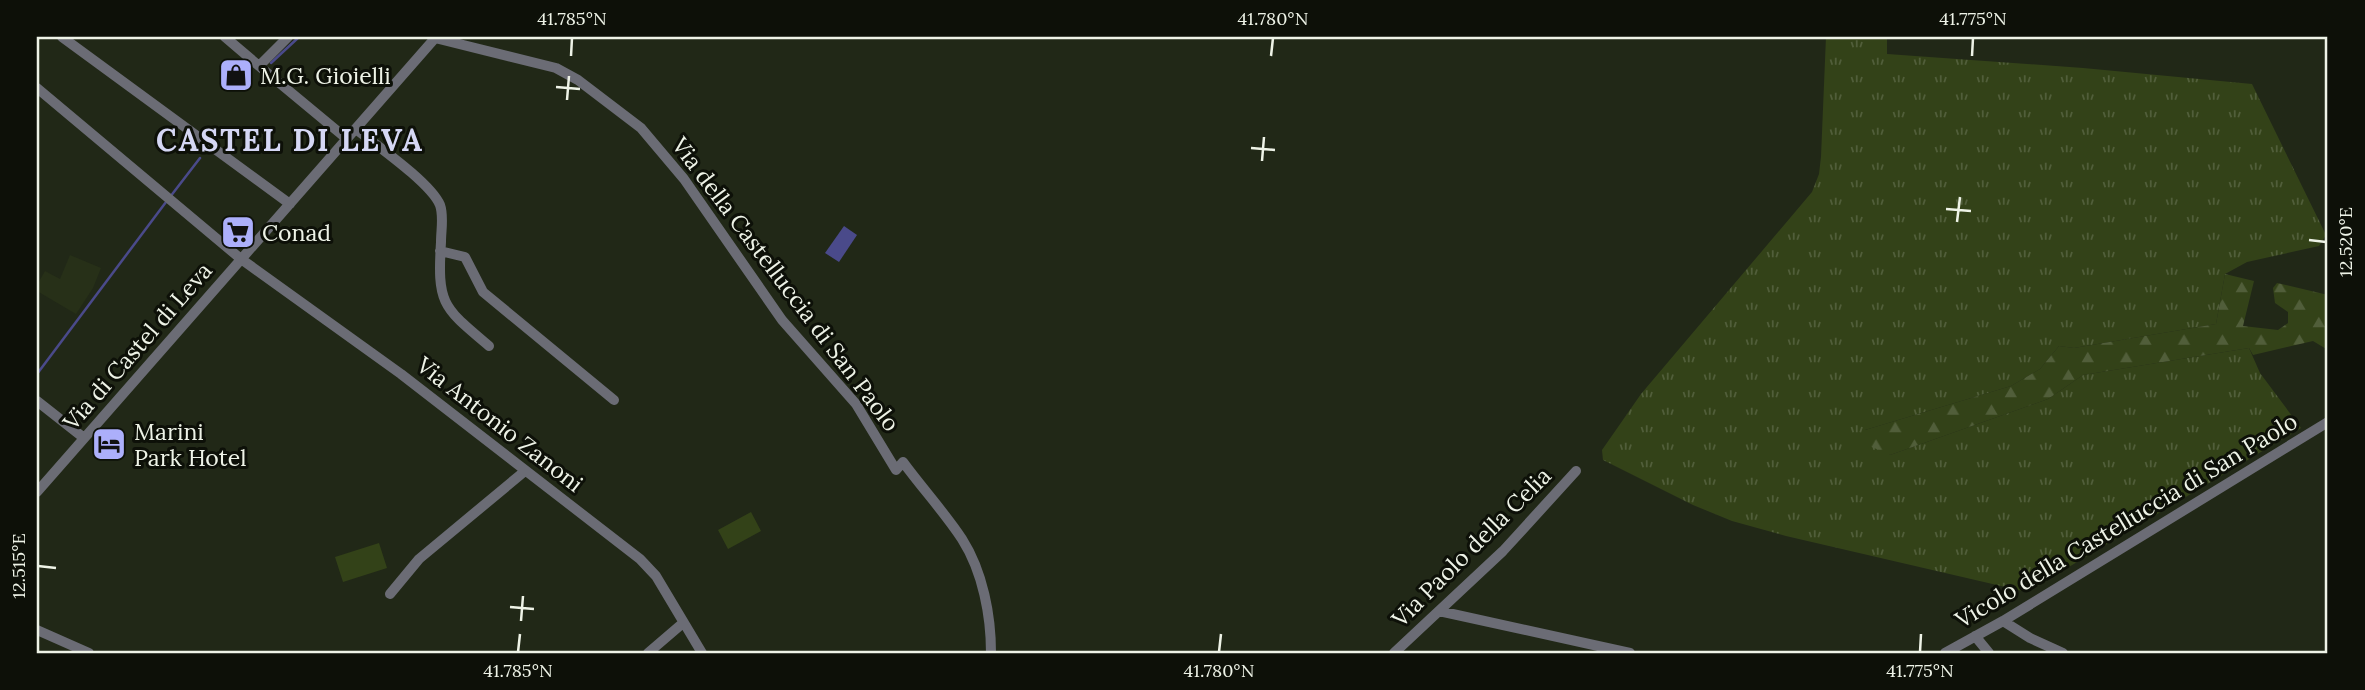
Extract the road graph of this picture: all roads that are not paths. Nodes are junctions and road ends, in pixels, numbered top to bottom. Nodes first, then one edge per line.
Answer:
1 (62, 37) edge
2 (225, 37) edge
3 (288, 37) edge
4 (435, 37) edge
5 (259, 66) junction
6 (37, 88) edge
7 (356, 129) junction
8 (347, 139) junction
9 (290, 204) junction
10 (440, 251) junction
11 (241, 259) junction
12 (489, 346) dead end
13 (37, 401) edge
14 (614, 401) dead end
15 (2328, 422) edge
16 (85, 438) junction
17 (525, 471) junction
18 (1576, 471) dead end
19 (37, 492) edge
20 (390, 594) dead end
21 (1439, 611) junction
22 (2003, 621) junction
23 (682, 623) junction
24 (37, 630) edge
25 (1975, 636) junction
26 (89, 653) edge
27 (648, 653) edge
28 (702, 653) edge
29 (991, 653) edge
30 (1394, 653) edge
31 (1630, 653) edge
32 (1945, 653) edge
33 (1989, 653) edge
34 (2063, 653) edge

1 - 9 street
2 - 5 street
3 - 5 street
4 - 7 street, Via di Castel di Leva
4 - 29 street, Via della Castelluccia di San Paolo
5 - 8 street
6 - 11 street, Via Antonio Zanoni
7 - 8 street, Via di Castel di Leva
7 - 10 street
8 - 9 street, Via di Castel di Leva
9 - 11 street, Via di Castel di Leva
10 - 12 street
10 - 14 street
11 - 16 street, Via di Castel di Leva
11 - 17 street, Via Antonio Zanoni
13 - 16 street
15 - 22 street, Vicolo della Castelluccia di San Paolo
16 - 19 street, Via di Castel di Leva
17 - 20 street
17 - 23 street, Via Antonio Zanoni
18 - 21 street, Via Paolo della Celia
21 - 30 street, Via Paolo della Celia
21 - 31 street
22 - 25 street, Vicolo della Castelluccia di San Paolo
22 - 34 street
23 - 27 street
23 - 28 street, Via Antonio Zanoni
24 - 26 street
25 - 32 street, Vicolo della Castelluccia di San Paolo
25 - 33 street

